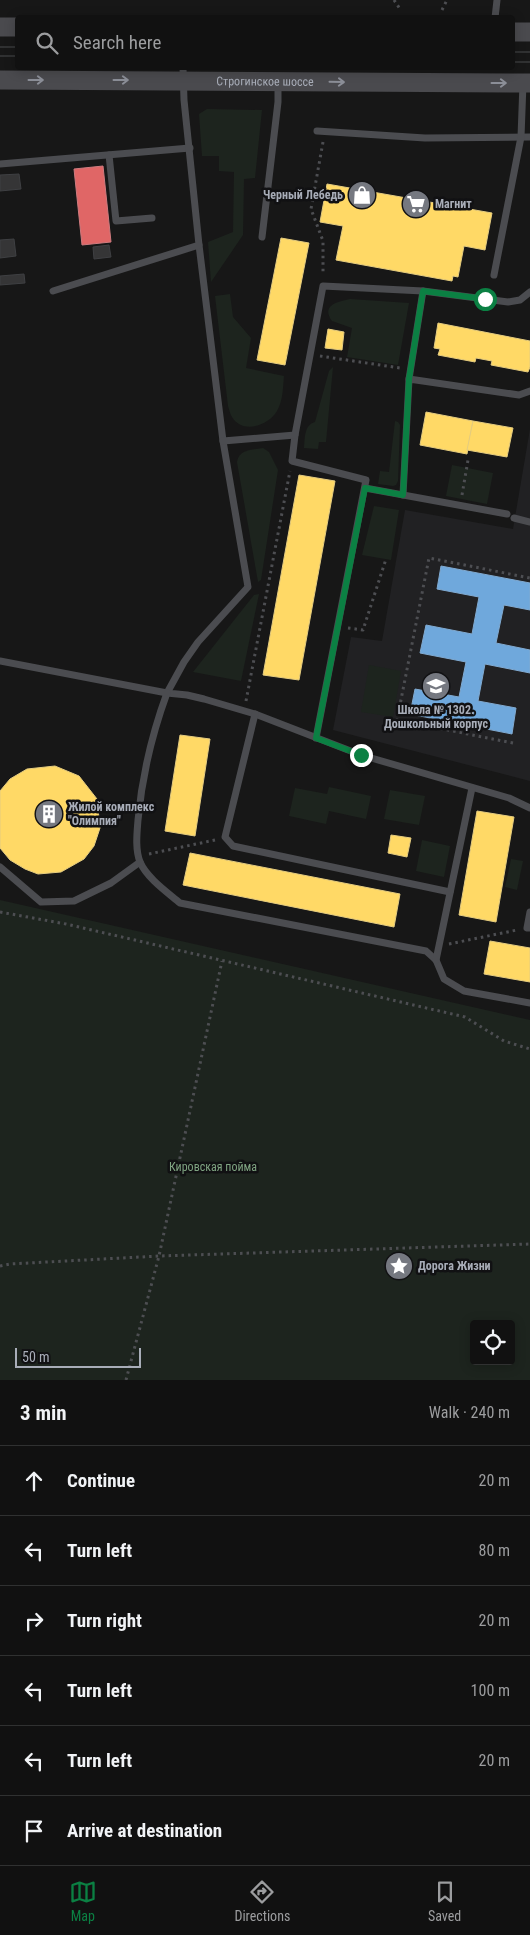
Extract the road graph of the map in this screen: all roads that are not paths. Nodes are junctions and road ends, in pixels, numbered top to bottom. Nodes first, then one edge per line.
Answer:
1 (497, 0) edge
2 (495, 15) edge
3 (0, 27) edge
4 (15, 27) edge
5 (515, 32) edge
6 (530, 32) edge
7 (183, 74) edge
8 (0, 80) edge
9 (278, 81) junction
10 (527, 83) edge
11 (321, 131) road end
12 (520, 137) junction
13 (530, 137) edge
14 (190, 148) junction
15 (109, 154) junction
16 (0, 164) edge
17 (152, 218) dead end
18 (262, 237) dead end
19 (199, 245) junction
20 (494, 275) dead end
21 (53, 291) dead end
22 (423, 291) junction
23 (530, 292) edge
24 (409, 379) junction
25 (530, 390) edge
26 (295, 436) junction
27 (223, 441) junction
28 (365, 488) junction
29 (403, 495) junction
30 (507, 514) dead end
31 (514, 518) dead end
32 (530, 522) edge
33 (0, 661) edge
34 (167, 693) junction
35 (254, 714) junction
36 (316, 738) junction
37 (472, 788) junction
38 (530, 808) edge
39 (140, 862) junction
40 (0, 867) edge
41 (450, 892) junction
42 (530, 912) edge
43 (528, 928) edge
44 (436, 960) junction
45 (530, 1003) edge

1 - 2 lane
3 - 4 main road
5 - 6 main road
8 -> 7 main road, Строгинское шоссе
7 - 9 main road, Строгинское шоссе
7 - 14 lane
9 -> 10 main road, Строгинское шоссе
9 - 18 lane
10 - 12 lane
11 - 12 lane
12 - 13 lane
12 - 20 lane
14 - 15 lane
14 - 19 lane
15 - 16 lane
15 - 17 lane
19 - 21 lane
19 - 27 lane
22 - 23 lane
22 - 24 lane
22 - 26 lane
24 - 25 lane
24 - 29 lane
26 - 27 lane
26 - 28 lane
27 - 34 lane
28 - 29 lane
28 - 36 lane
29 - 30 lane
31 - 32 lane
33 - 34 lane
34 - 35 lane
34 - 39 lane
35 - 36 lane
35 - 41 lane
36 - 37 lane
37 - 38 lane
37 - 41 lane
39 - 40 lane
39 - 44 lane
41 - 44 lane
42 - 43 lane
44 - 45 lane

